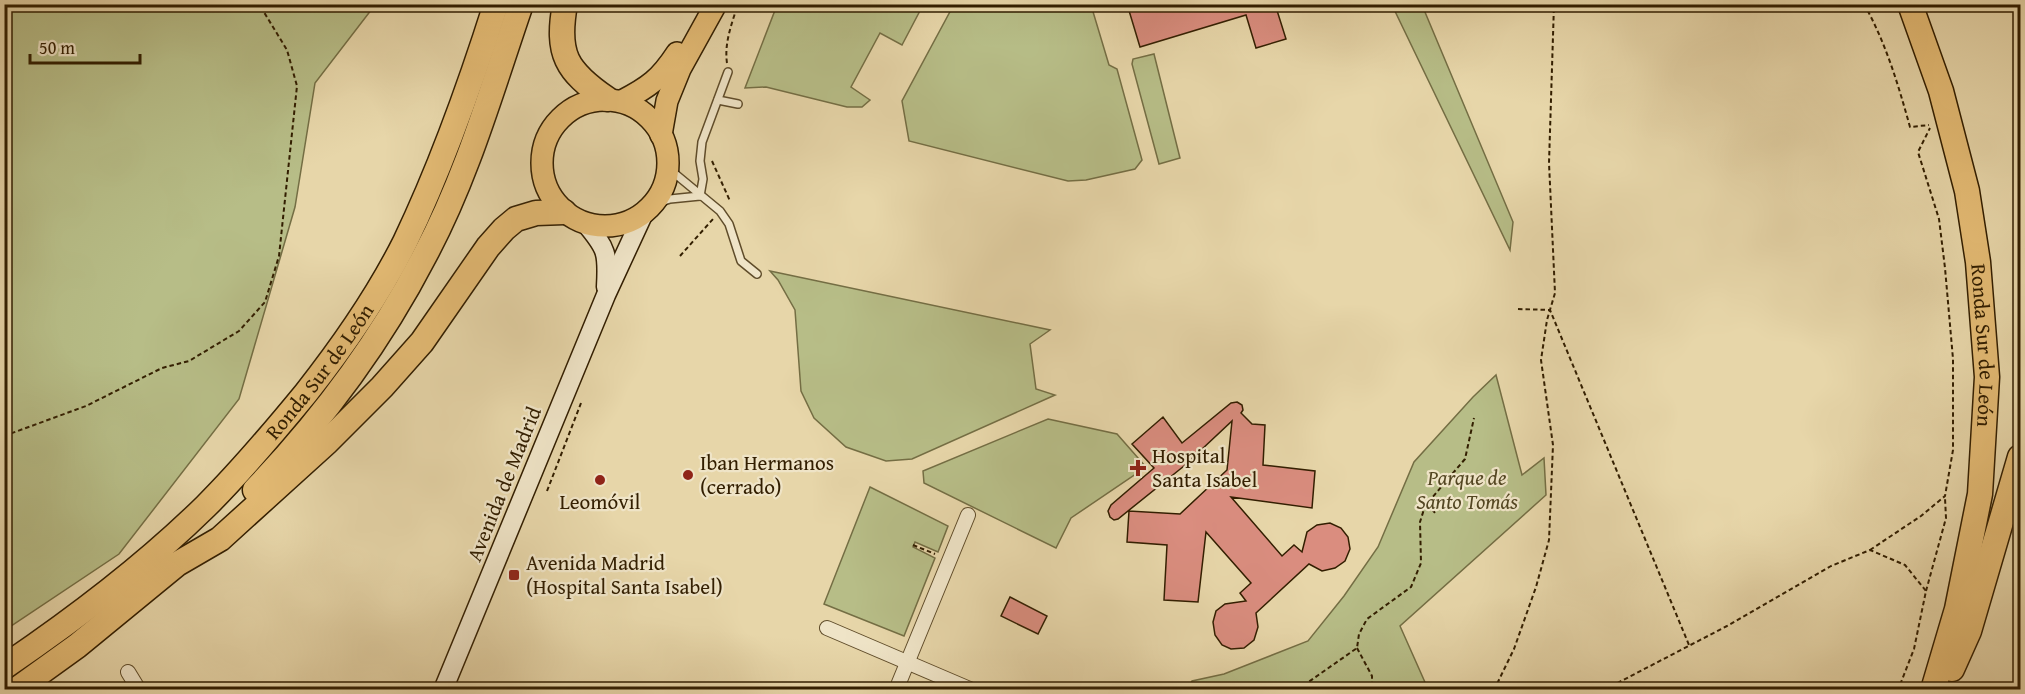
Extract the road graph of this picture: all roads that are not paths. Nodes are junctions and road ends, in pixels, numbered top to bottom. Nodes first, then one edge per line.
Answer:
1 (478, 4) edge
2 (496, 4) edge
3 (520, 4) edge
4 (565, 4) edge
5 (702, 4) edge
6 (716, 4) edge
7 (1910, 4) edge
8 (728, 72) road end
9 (614, 100) junction
10 (718, 100) junction
11 (738, 104) dead end
12 (661, 135) junction
13 (438, 166) junction
14 (668, 168) junction
15 (700, 196) junction
16 (649, 210) junction
17 (564, 212) junction
18 (585, 224) junction
19 (757, 274) dead end
20 (606, 295) junction
21 (2020, 457) edge
22 (969, 515) dead end
23 (177, 564) junction
24 (827, 628) dead end
25 (11, 661) edge
26 (907, 662) junction
27 (128, 672) dead end
28 (16, 690) edge
29 (139, 690) edge
30 (443, 690) edge
31 (896, 690) edge
32 (972, 690) edge
33 (1933, 690) edge
34 (1943, 690) edge

1 - 13 highway
2 - 13 highway, Ronda Sur de León
3 - 23 highway, Ronda Sur de León
4 - 9 highway
5 - 9 highway
6 - 12 highway
7 - 33 highway, Ronda Sur de León
8 - 10 lane
9 - 12 highway
9 - 17 highway
10 - 11 lane
10 - 15 lane
12 - 14 highway
13 - 25 highway, Ronda Sur de León
14 - 15 lane
14 - 16 highway
15 - 16 lane
15 - 19 lane
16 - 18 highway
16 - 20 main road, Avenida de Madrid
17 - 18 highway
17 - 23 highway
18 - 20 main road, Avenida de Madrid
20 - 30 main road, Avenida de Madrid
21 - 34 highway
22 - 26 street
23 - 28 highway
24 - 26 street
26 - 31 street
26 - 32 street
27 - 29 street

